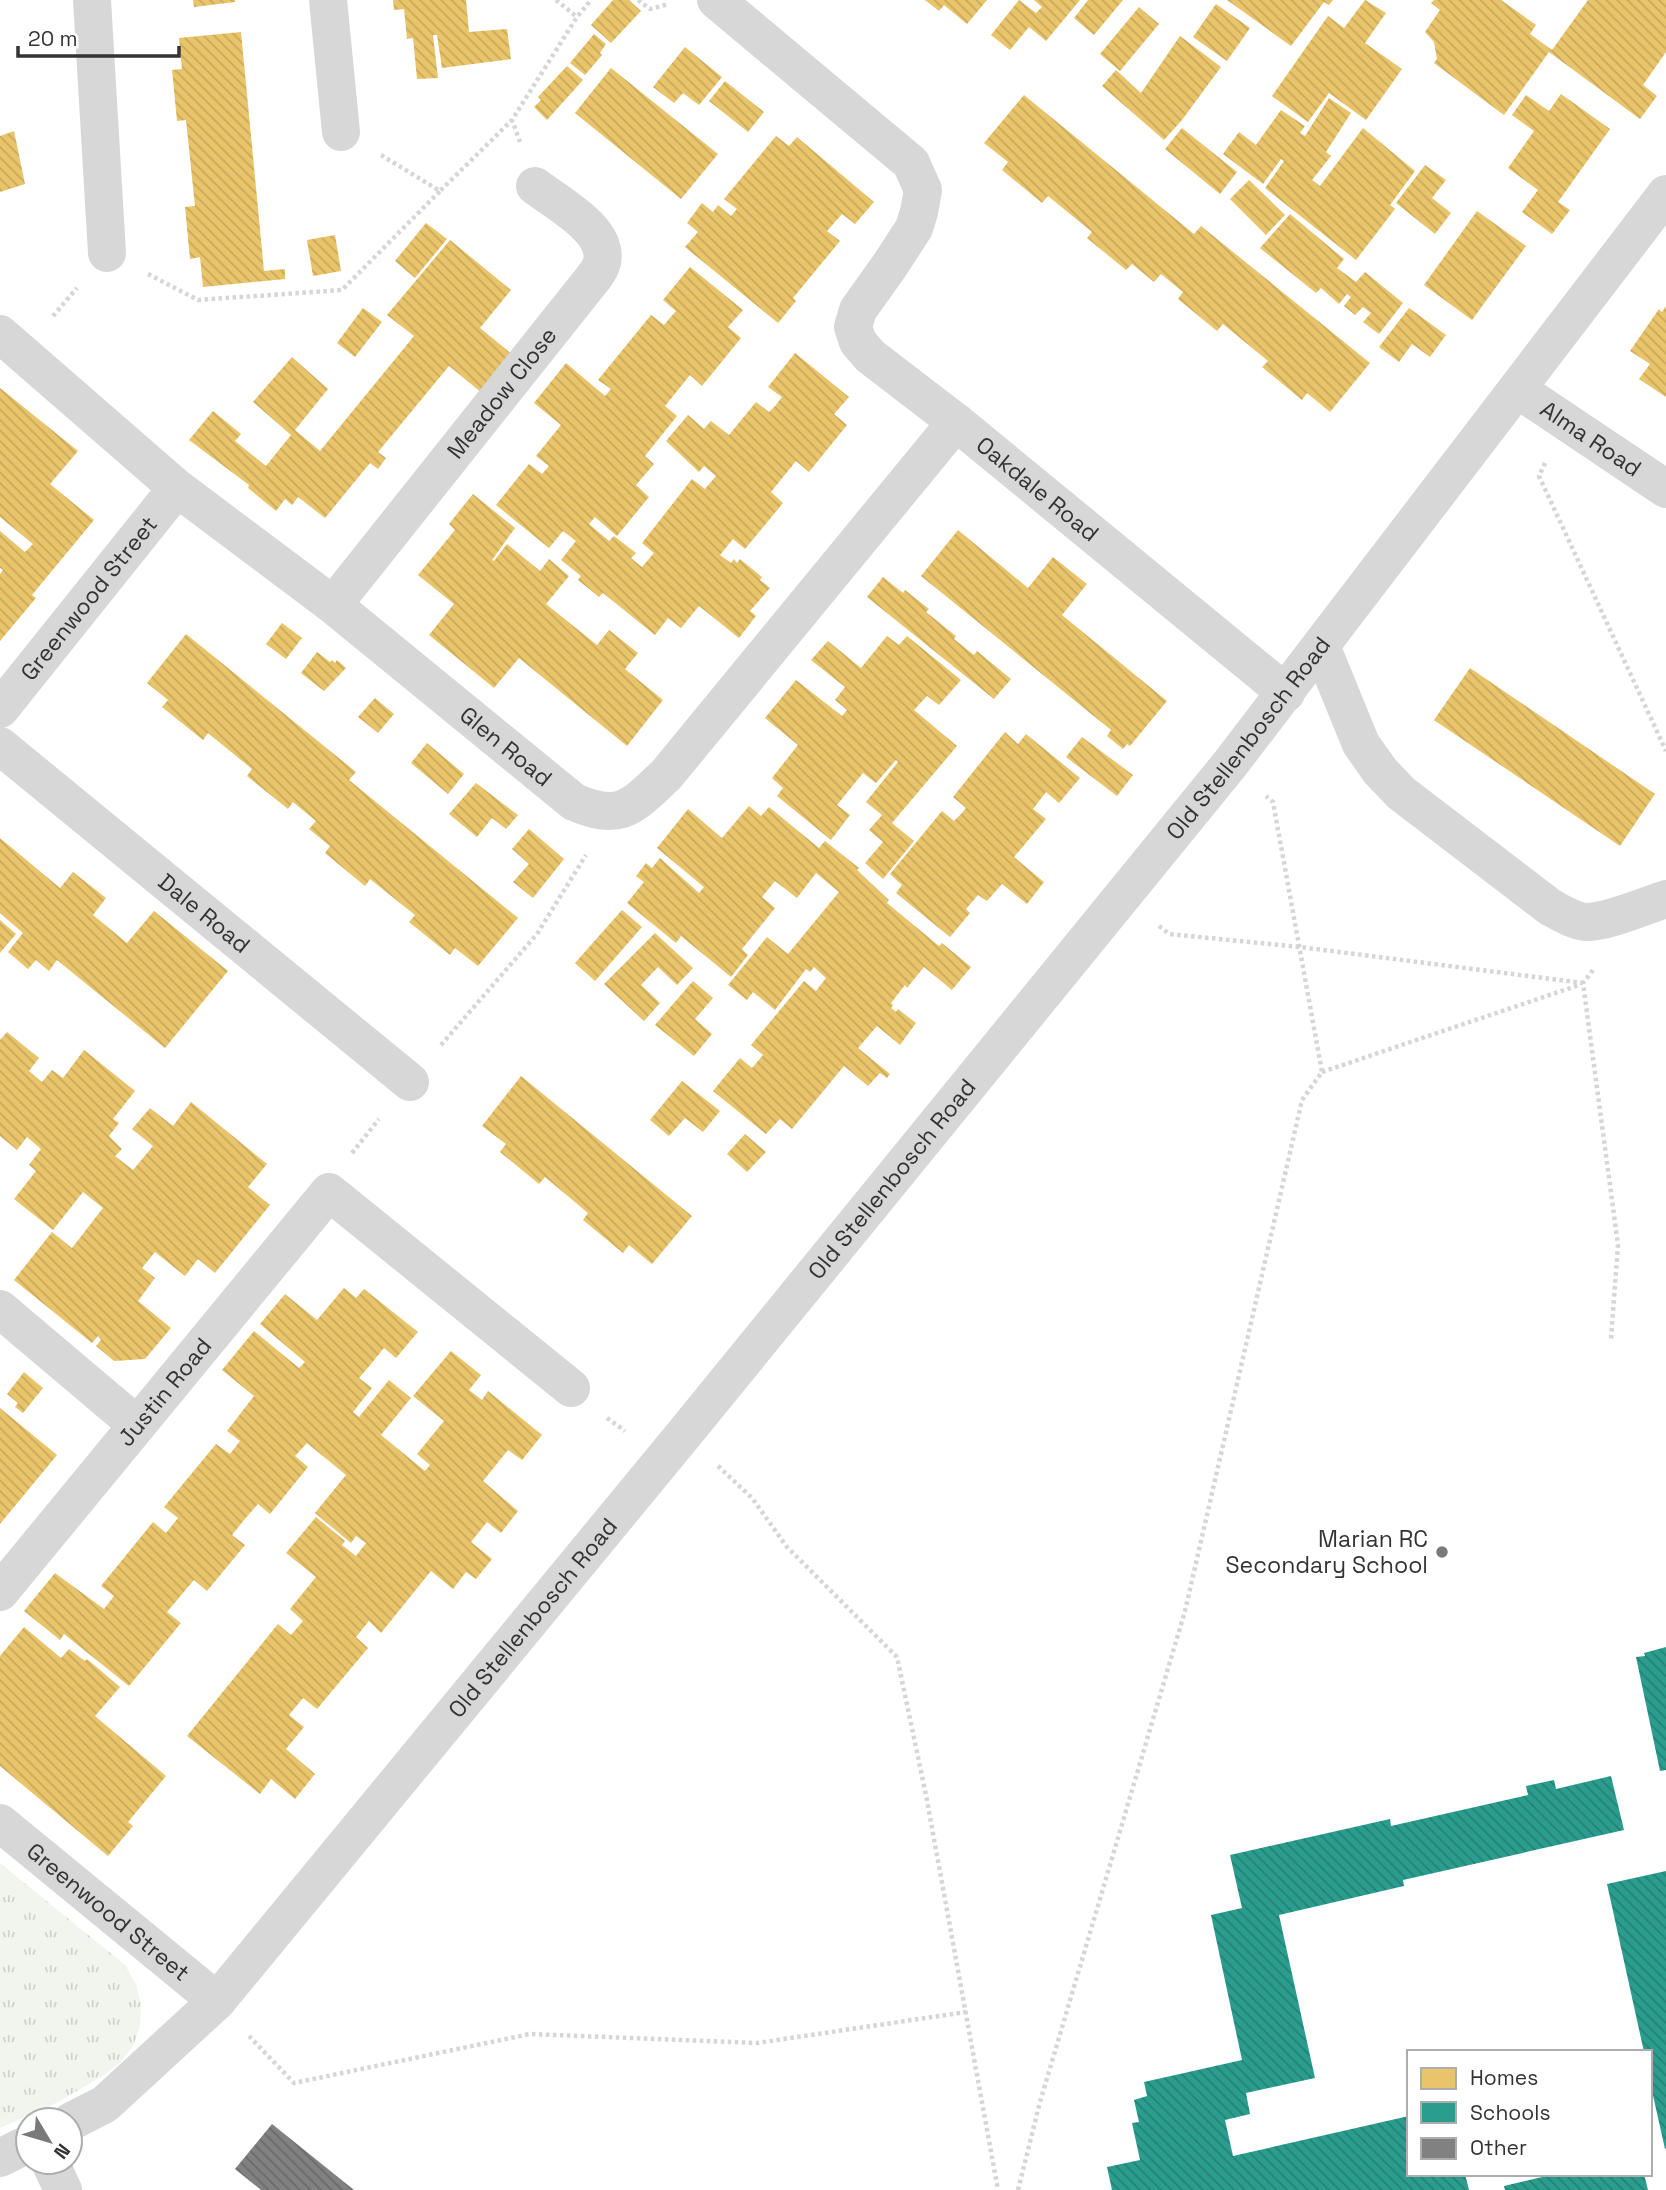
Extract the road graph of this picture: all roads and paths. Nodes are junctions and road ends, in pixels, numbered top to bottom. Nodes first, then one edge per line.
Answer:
1 (92, 0) edge
2 (328, 0) edge
3 (556, 0) edge
4 (591, 0) edge
5 (638, 0) edge
6 (716, 0) edge
7 (671, 3) dead end
8 (577, 17) junction
9 (512, 120) junction
10 (341, 132) joint
11 (535, 186) joint
12 (440, 191) junction
13 (1666, 194) edge
14 (107, 253) junction
15 (1, 334) edge
16 (1517, 389) junction
17 (1564, 421) junction
18 (956, 422) junction
19 (177, 488) junction
20 (1666, 489) edge
21 (333, 605) junction
22 (1321, 646) junction
23 (1286, 693) junction
24 (0, 709) edge
25 (0, 746) edge
26 (1666, 751) edge
27 (1230, 764) junction
28 (612, 812) junction
29 (1122, 897) junction
30 (1666, 899) edge
31 (1586, 922) junction
32 (1300, 947) junction
33 (1583, 984) junction
34 (1322, 1072) junction
35 (410, 1082) junction
36 (330, 1192) junction
37 (0, 1309) edge
38 (1611, 1339) dead end
39 (570, 1388) joint
40 (137, 1425) junction
41 (684, 1434) junction
42 (0, 1592) edge
43 (0, 1823) edge
44 (217, 2001) junction
45 (966, 2012) junction
46 (84, 2115) edge
47 (998, 2190) edge
48 (1018, 2190) edge

1 - 14 street
2 - 10 street
3 - 8 path
4 - 8 path
5 - 7 path
6 - 18 street, Oakdale Road
8 - 9 path
9 - 11 path
9 - 12 path
10 - 12 path
11 - 21 street, Meadow Close
12 - 14 path
13 - 16 street, Old Stellenbosch Road
14 - 15 path
15 - 19 street, Glen Road
16 - 17 street, Alma Road
16 - 22 street, Old Stellenbosch Road
17 - 20 street, Alma Road
17 - 26 path
18 - 23 street, Oakdale Road
18 - 28 street
19 - 21 street, Glen Road
19 - 24 street, Greenwood Street
21 - 28 street, Glen Road
22 - 23 street, Old Stellenbosch Road
22 - 31 street
23 - 27 street, Old Stellenbosch Road
25 - 35 street, Dale Road
27 - 29 street, Old Stellenbosch Road
27 - 32 path
28 - 35 path
29 - 32 path
29 - 41 street, Old Stellenbosch Road
30 - 31 street
31 - 33 path
32 - 33 path
32 - 34 path
33 - 34 path
33 - 38 path
34 - 48 path
35 - 36 path
36 - 39 street
36 - 40 street, Justin Road
37 - 40 street
39 - 41 path
40 - 42 street, Justin Road
41 - 44 street, Old Stellenbosch Road
41 - 45 path
43 - 44 street, Greenwood Street
44 - 45 path
44 - 46 street, Old Stellenbosch Road
45 - 47 path

